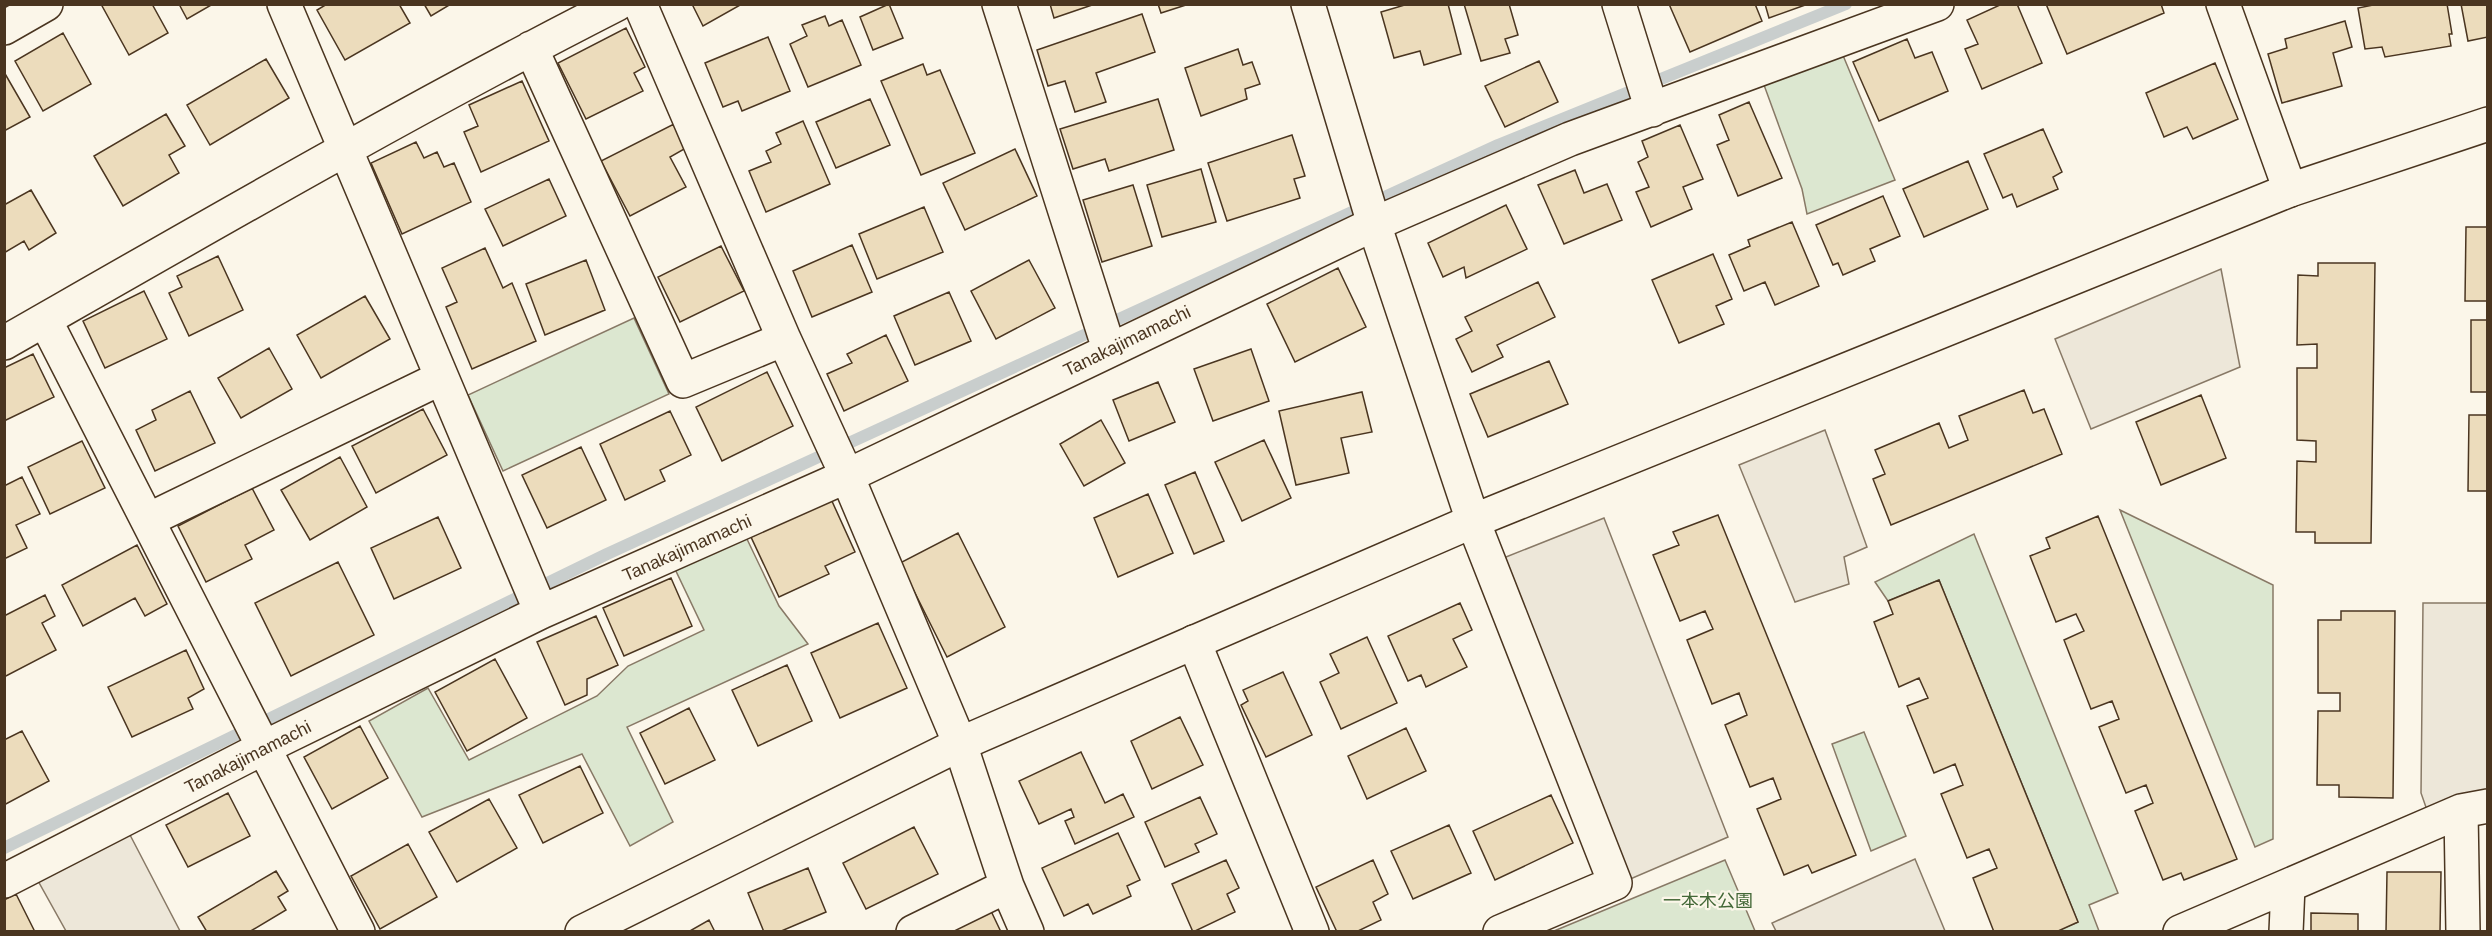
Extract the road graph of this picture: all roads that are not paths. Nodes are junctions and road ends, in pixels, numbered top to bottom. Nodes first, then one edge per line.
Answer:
1 (46, 4) edge
2 (284, 4) edge
3 (617, 4) edge
4 (640, 4) edge
5 (999, 4) edge
6 (1308, 4) edge
7 (1619, 4) edge
8 (1936, 4) edge
9 (2223, 4) edge
10 (4, 28) edge
11 (531, 48) junction
12 (1652, 110) junction
13 (2487, 124) edge
14 (344, 150) junction
15 (2290, 190) junction
16 (1374, 224) junction
17 (45, 320) junction
18 (784, 339) junction
19 (4, 343) edge
20 (1109, 349) junction
21 (441, 378) junction
22 (848, 476) junction
23 (148, 520) junction
24 (1473, 521) junction
25 (541, 612) junction
26 (1194, 642) junction
27 (960, 744) junction
28 (265, 747) junction
29 (2474, 808) edge
30 (4, 881) edge
31 (1007, 886) junction
32 (2288, 886) junction
33 (358, 932) edge
34 (582, 932) edge
35 (913, 932) edge
36 (1027, 932) edge
37 (1312, 932) edge
38 (1500, 932) edge
39 (2180, 932) edge
40 (2286, 932) edge
41 (2463, 932) edge

1 - 10 street
2 - 14 street
3 - 11 street
4 - 18 street
5 - 20 street
6 - 16 street
7 - 12 street
8 - 12 street, Tanakajimamachi
9 - 15 street
11 - 14 street
11 - 18 street
12 - 16 street, Tanakajimamachi
13 - 15 street
14 - 17 street
14 - 21 street
15 - 24 street
16 - 20 street, Tanakajimamachi
16 - 24 street
17 - 19 street
17 - 23 street
18 - 22 street
20 - 22 street, Tanakajimamachi
21 - 23 street
21 - 25 street
22 - 25 street, Tanakajimamachi
22 - 27 street
23 - 28 street
24 - 26 street
24 - 38 street
25 - 28 street, Tanakajimamachi
26 - 27 street
26 - 37 street
27 - 31 street
27 - 34 street
28 - 30 street, Tanakajimamachi
28 - 33 street
29 - 32 street
29 - 41 street
31 - 35 street
31 - 36 street
32 - 39 street
32 - 40 street

